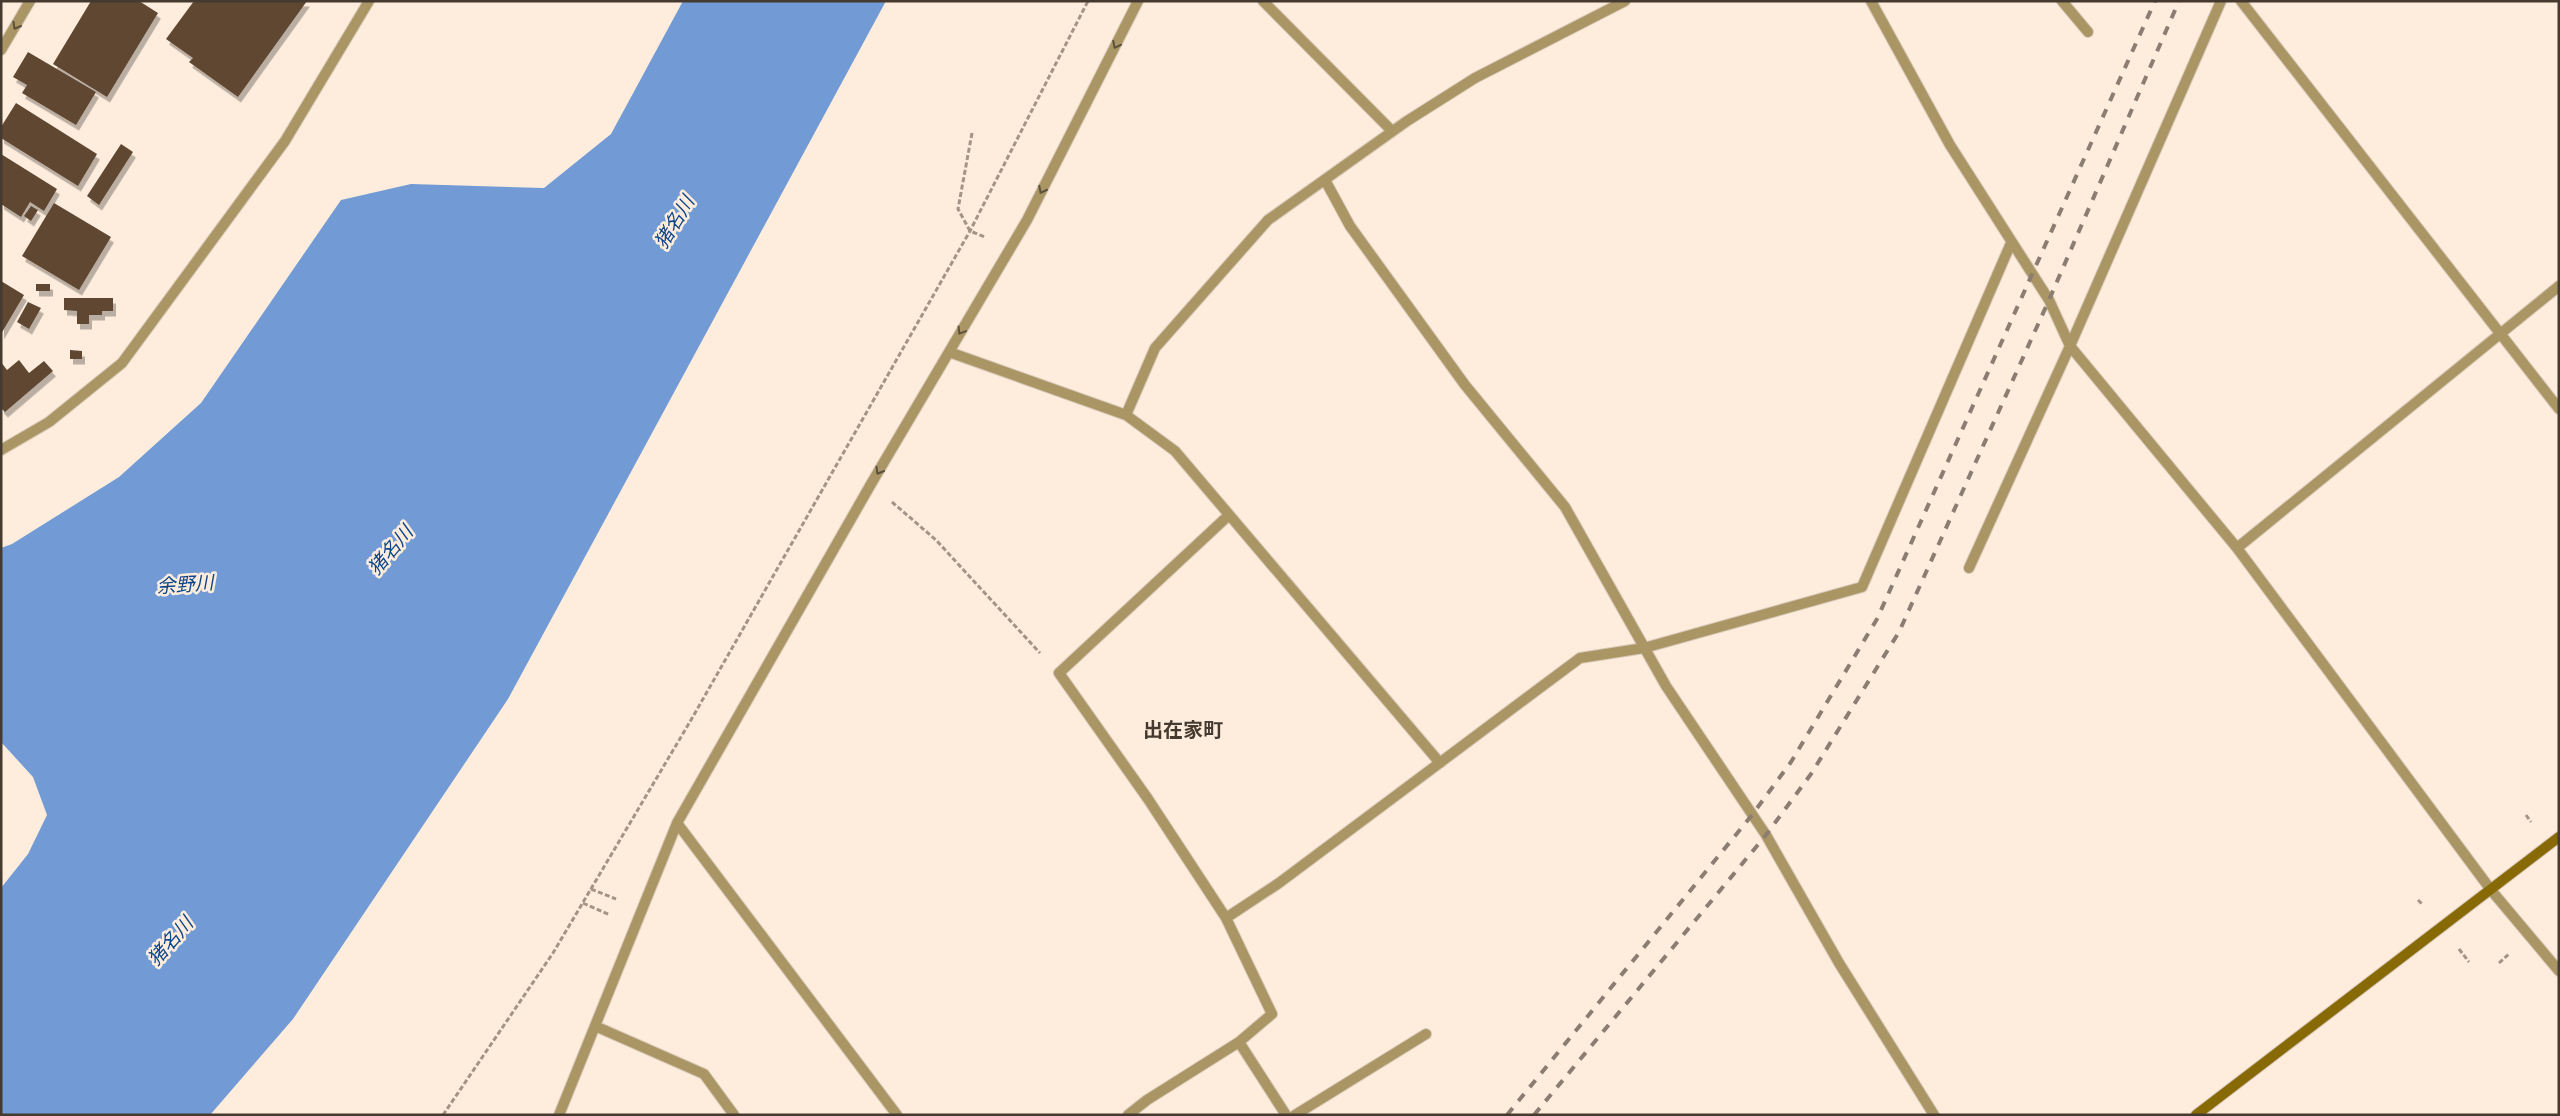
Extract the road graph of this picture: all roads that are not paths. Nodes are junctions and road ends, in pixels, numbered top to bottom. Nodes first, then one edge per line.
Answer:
1 (30, 1) edge
2 (369, 1) edge
3 (1138, 1) edge
4 (1263, 1) edge
5 (1626, 1) edge
6 (1870, 1) edge
7 (2062, 1) edge
8 (2221, 1) edge
9 (2241, 1) edge
10 (2088, 32) dead end
11 (1, 50) edge
12 (1392, 131) junction
13 (1325, 180) junction
14 (2011, 243) junction
15 (2559, 286) edge
16 (2499, 334) junction
17 (2070, 346) junction
18 (949, 352) junction
19 (2559, 409) edge
20 (1126, 415) junction
21 (1, 450) edge
22 (1229, 515) junction
23 (2237, 548) junction
24 (1969, 568) dead end
25 (1644, 648) junction
26 (1440, 763) junction
27 (677, 823) junction
28 (2559, 837) edge
29 (2491, 890) junction
30 (1226, 918) junction
31 (2559, 971) edge
32 (595, 1026) junction
33 (1426, 1034) dead end
34 (1239, 1042) junction
35 (559, 1115) edge
36 (734, 1115) edge
37 (897, 1115) edge
38 (1128, 1115) edge
39 (1286, 1115) edge
40 (1294, 1115) edge
41 (1934, 1115) edge
42 (2196, 1115) edge

1 -> 11 street
2 - 21 street
3 -> 18 street
4 - 12 street
5 - 12 street
6 - 14 street
7 - 10 street
8 - 17 street
9 - 16 street
12 - 13 street
13 - 20 street
13 - 25 street
14 - 17 street
14 - 25 street
15 - 16 street
16 - 19 street
16 - 23 street
17 - 23 street
17 - 24 street
18 - 20 street
18 -> 27 street
20 - 22 street
22 - 26 street
22 - 30 street
23 - 29 street
25 - 26 street
25 - 41 street
26 - 30 street
27 - 32 street
27 - 37 street
28 - 29 street
29 - 31 street
29 - 42 street
30 - 34 street
32 - 35 street
32 - 36 street
33 - 40 street
34 - 38 street
34 - 39 street

